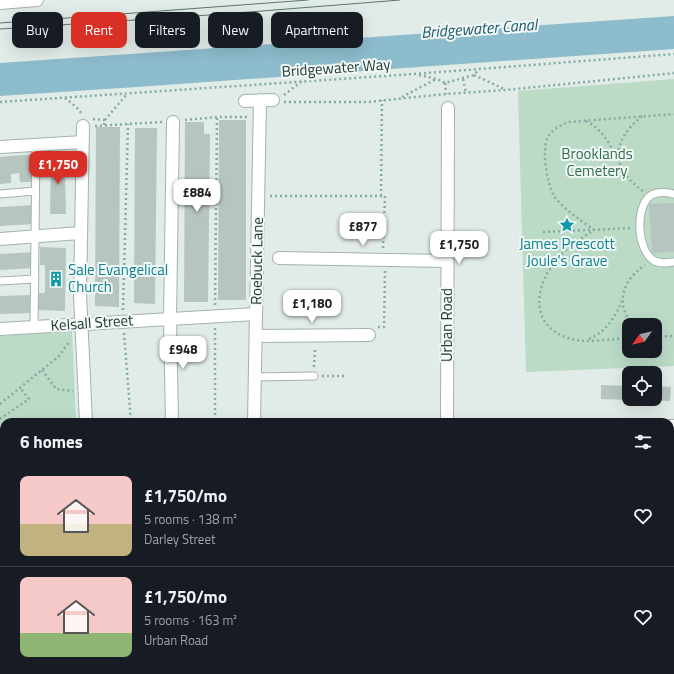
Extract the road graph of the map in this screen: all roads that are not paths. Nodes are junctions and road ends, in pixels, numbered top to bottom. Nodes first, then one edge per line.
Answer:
1 (37, 0) edge
2 (0, 3) edge
3 (245, 100) dead end
4 (260, 100) junction
5 (276, 101) road end
6 (448, 108) dead end
7 (173, 122) dead end
8 (83, 126) road end
9 (83, 142) junction
10 (36, 144) junction
11 (0, 147) edge
12 (35, 191) junction
13 (0, 194) edge
14 (674, 194) edge
15 (80, 233) junction
16 (35, 236) junction
17 (0, 238) edge
18 (279, 258) dead end
19 (447, 260) junction
20 (674, 262) edge
21 (35, 279) junction
22 (0, 282) edge
23 (256, 314) junction
24 (170, 318) junction
25 (80, 323) junction
26 (34, 327) junction
27 (0, 329) edge
28 (372, 331) road end
29 (256, 336) junction
30 (314, 376) road end
31 (255, 377) junction
32 (86, 418) edge
33 (172, 418) edge
34 (254, 418) edge
35 (447, 418) edge

1 - 2 street
3 - 4 street
4 - 5 street
4 - 23 street, Roebuck Lane
6 - 19 street, Urban Road
7 - 24 street
8 - 9 street
9 - 10 street
9 - 15 street
10 - 11 street
10 - 12 lane
12 - 13 lane
12 - 16 lane
14 - 20 lane
15 - 16 street
15 - 25 street
16 - 17 street
16 - 21 lane
18 - 19 street
19 - 35 street, Urban Road
21 - 22 lane
21 - 26 lane
23 - 24 street, Kelsall Street
23 - 29 street, Roebuck Lane
24 - 25 street, Kelsall Street
24 - 33 street
25 - 26 street, Kelsall Street
25 - 32 street
26 - 27 street, Kelsall Street
28 - 29 street
29 - 31 street, Roebuck Lane
30 - 31 lane
31 - 34 street, Roebuck Lane

